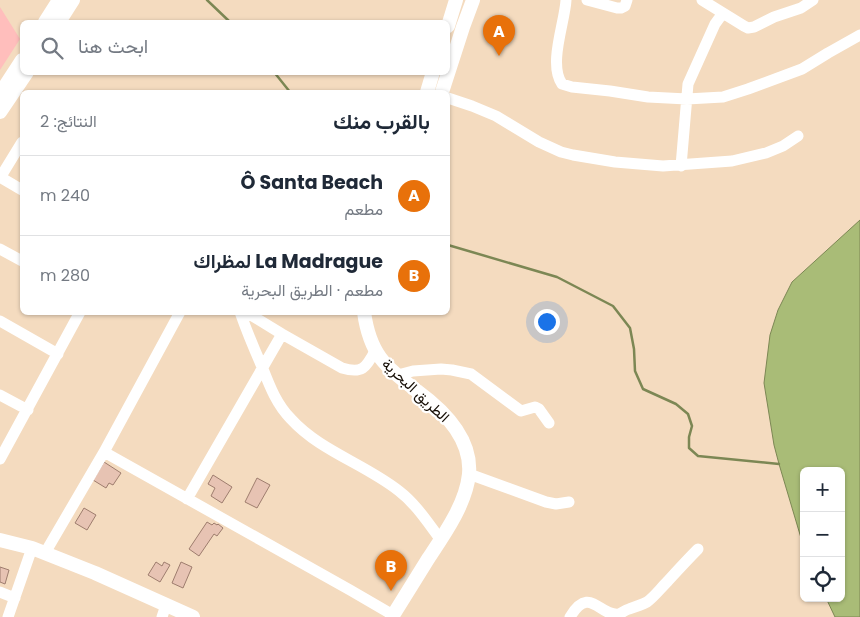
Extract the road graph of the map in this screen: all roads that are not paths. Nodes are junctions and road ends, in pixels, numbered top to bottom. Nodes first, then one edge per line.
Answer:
1 (73, 0) edge
2 (456, 0) edge
3 (473, 0) edge
4 (566, 0) edge
5 (588, 0) edge
6 (627, 0) edge
7 (813, 0) edge
8 (706, 1) edge
9 (58, 12) edge
10 (723, 13) junction
11 (48, 20) edge
12 (450, 20) edge
13 (860, 35) edge
14 (20, 63) edge
15 (450, 67) edge
16 (26, 75) edge
17 (432, 75) edge
18 (447, 75) edge
19 (428, 90) edge
20 (443, 90) edge
21 (0, 94) edge
22 (450, 99) edge
23 (687, 99) junction
24 (0, 112) edge
25 (798, 136) dead end
26 (20, 145) edge
27 (681, 166) junction
28 (0, 177) edge
29 (20, 189) edge
30 (0, 249) edge
31 (20, 260) edge
32 (78, 315) edge
33 (178, 315) edge
34 (241, 315) edge
35 (251, 315) edge
36 (365, 315) edge
37 (371, 315) edge
38 (0, 322) edge
39 (282, 334) junction
40 (376, 351) junction
41 (58, 354) junction
42 (262, 369) junction
43 (398, 375) junction
44 (0, 395) edge
45 (28, 410) junction
46 (549, 423) dead end
47 (104, 452) junction
48 (0, 459) edge
49 (469, 474) junction
50 (187, 499) junction
51 (569, 502) dead end
52 (0, 540) edge
53 (441, 540) junction
54 (32, 548) junction
55 (698, 549) dead end
56 (45, 553) junction
57 (0, 592) edge
58 (15, 598) junction
59 (164, 611) edge
60 (392, 616) edge
61 (8, 617) edge
62 (192, 617) edge
63 (570, 617) edge

1 - 9 main road
2 - 12 main road
3 - 15 main road
4 - 23 street
5 - 6 street
7 - 10 street
8 - 10 street
9 - 11 main road
10 - 23 street
13 - 23 street
14 - 21 main road
16 - 24 main road
17 - 19 main road
18 - 20 main road
22 - 27 street
23 - 27 street
25 - 27 street
26 - 28 street
28 - 29 street
30 - 31 street
32 - 41 street
33 - 47 street
34 - 42 street
35 - 39 street
36 - 40 main road
37 - 40 main road
38 - 41 street
39 - 40 street
39 - 42 street
40 - 43 main road, الطريق البحرية
41 - 45 street
42 - 50 street
42 - 53 street
43 - 46 street
43 - 49 main road, الطريق البحرية
44 - 45 street
45 - 48 street
47 - 50 street
47 - 56 street
49 - 51 street
49 - 53 main road, الطريق البحرية
50 - 60 street
52 - 54 main road
53 - 60 main road, الطريق البحرية
54 - 56 main road
54 - 58 street
55 - 63 street
56 - 59 main road
57 - 58 street
58 - 61 street
59 - 62 main road

